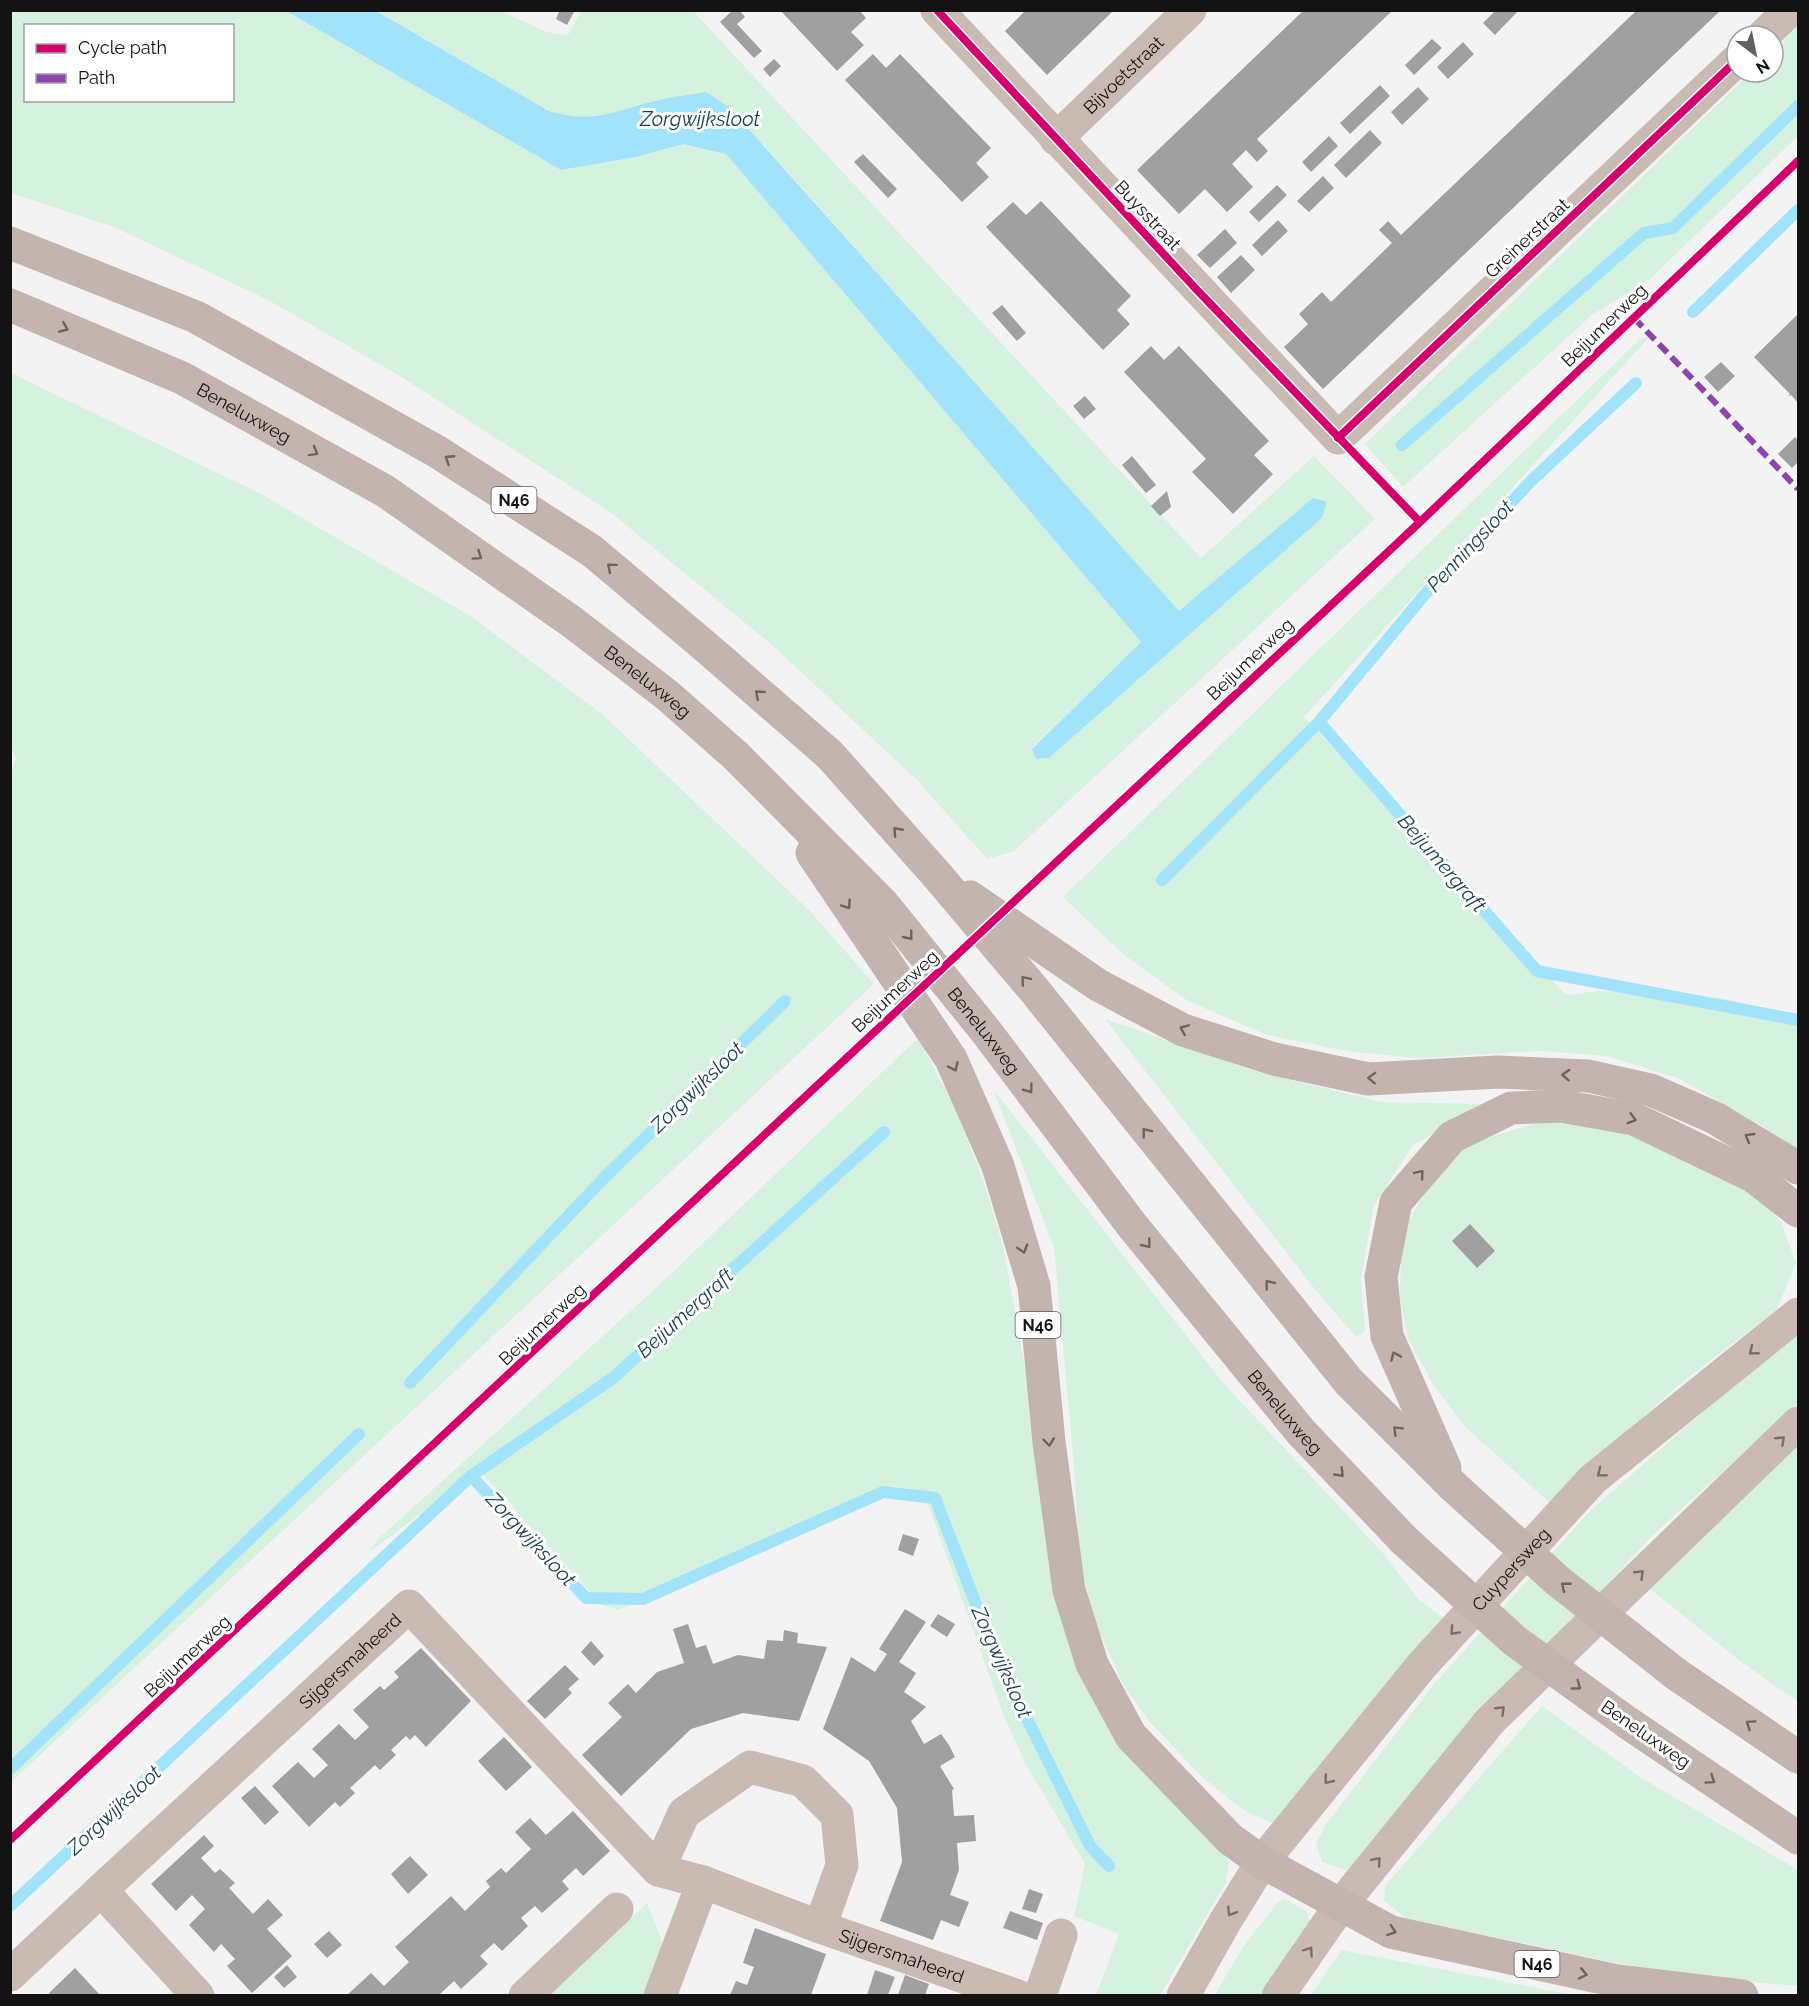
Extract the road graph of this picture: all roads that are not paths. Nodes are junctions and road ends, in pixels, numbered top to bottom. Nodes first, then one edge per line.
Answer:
1 (937, 10) edge
2 (1190, 10) edge
3 (1790, 10) edge
4 (1775, 24) edge
5 (1725, 71) edge
6 (1056, 139) junction
7 (10, 243) edge
8 (10, 305) edge
9 (1338, 438) joint
10 (767, 786) junction
11 (936, 874) junction
12 (1798, 1168) edge
13 (1798, 1211) edge
14 (1798, 1314) edge
15 (1798, 1423) edge
16 (1453, 1486) junction
17 (1798, 1757) edge
18 (1798, 1838) edge
19 (1262, 1863) junction
20 (658, 1870) junction
21 (703, 1882) junction
22 (101, 1890) junction
23 (1340, 1906) junction
24 (617, 1909) dead end
25 (820, 1927) junction
26 (1061, 1935) dead end
27 (10, 1975) edge
28 (198, 1995) edge
29 (525, 1995) edge
30 (660, 1995) edge
31 (1018, 1995) edge
32 (1040, 1995) edge
33 (1183, 1995) edge
34 (1278, 1995) edge
35 (1742, 1995) edge

1 - 6 street, Buysstraat
2 - 6 street, Bijvoetstraat
3 - 4 street
5 - 9 street, Greinerstraat
6 - 9 street, Buysstraat
11 -> 7 highway, N46
8 -> 10 highway, Beneluxweg / N46
10 -> 18 highway, Beneluxweg / N46, bridge
10 -> 19 highway, N46
12 -> 11 highway, N46
16 -> 11 highway, N46
16 -> 13 highway, N46
14 -> 19 street, Cuypersweg
23 -> 15 street
17 -> 16 highway, N46, bridge
19 - 23 highway, N46
19 -> 33 street, Cuypersweg
20 - 21 street, Sijgersmaheerd
20 - 22 street, Sijgersmaheerd
20 - 25 street, Sijgersmaheerd
21 - 25 street, Sijgersmaheerd
21 - 30 street
22 - 27 street, Sijgersmaheerd
22 - 28 street
34 -> 23 street
23 -> 35 highway, N46
24 - 29 street
25 - 31 street, Sijgersmaheerd
26 - 32 street

